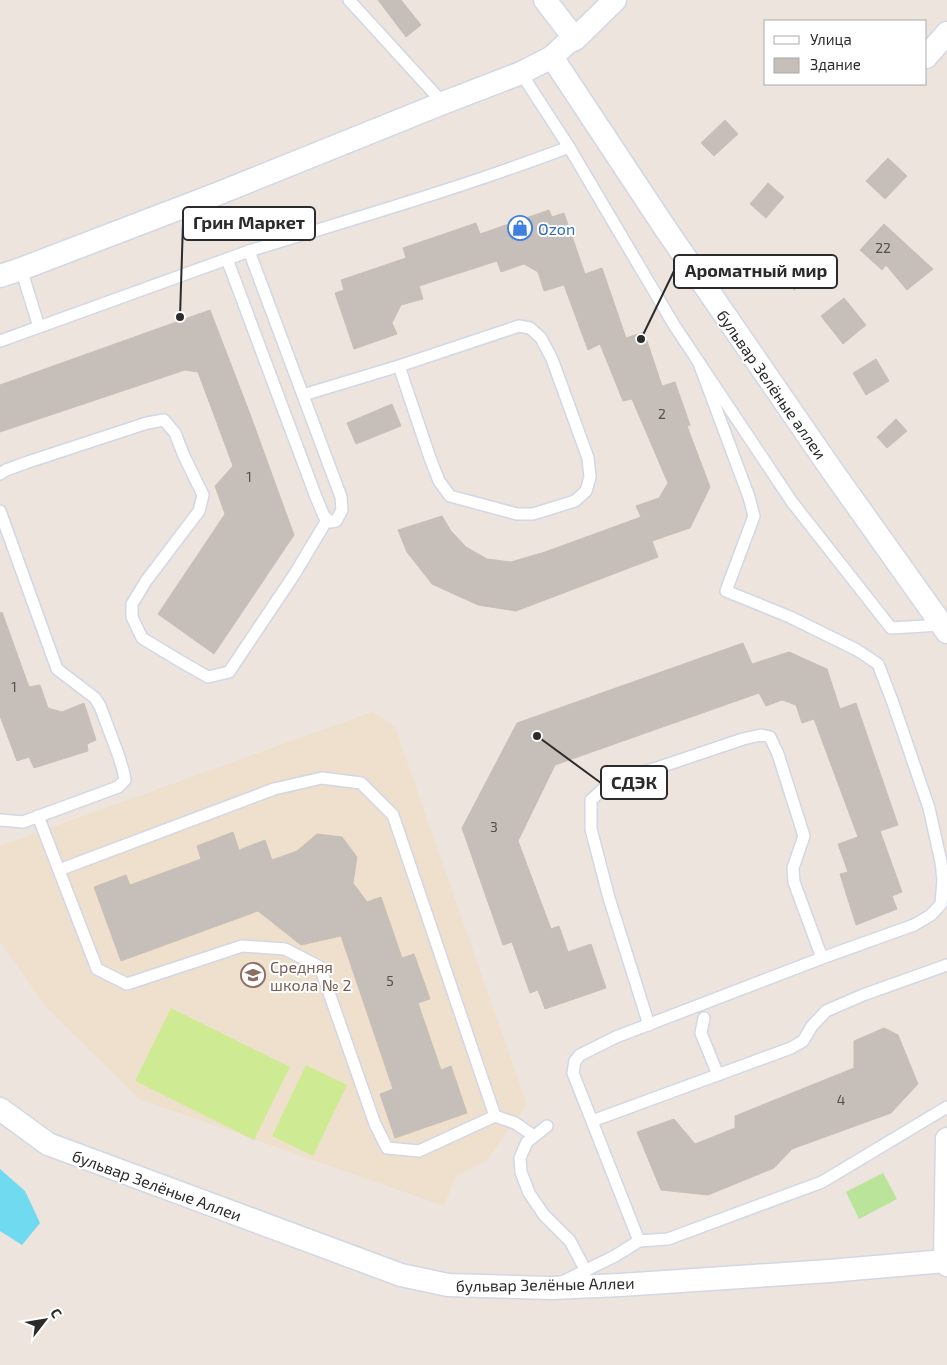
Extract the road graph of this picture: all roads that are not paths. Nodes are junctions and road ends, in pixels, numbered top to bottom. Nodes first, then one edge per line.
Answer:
1 (349, 0) edge
2 (545, 0) edge
3 (615, 0) edge
4 (947, 33) edge
5 (575, 39) junction
6 (927, 56) edge
7 (552, 57) junction
8 (521, 73) junction
9 (443, 103) junction
10 (569, 147) junction
11 (249, 251) junction
12 (227, 259) junction
13 (21, 269) junction
14 (0, 276) edge
15 (39, 327) junction
16 (0, 341) edge
17 (699, 363) junction
18 (399, 366) junction
19 (303, 395) junction
20 (0, 474) edge
21 (0, 511) edge
22 (327, 520) junction
23 (944, 629) edge
24 (38, 816) junction
25 (0, 820) edge
26 (59, 870) junction
27 (822, 958) junction
28 (947, 965) edge
29 (704, 1018) dead end
30 (648, 1025) junction
31 (718, 1074) junction
32 (947, 1107) edge
33 (0, 1109) edge
34 (495, 1116) junction
35 (592, 1121) junction
36 (547, 1126) dead end
37 (534, 1136) junction
38 (947, 1139) edge
39 (639, 1241) junction
40 (946, 1263) edge
41 (586, 1270) junction
42 (551, 1288) junction

1 - 9 lane
2 - 5 street
3 - 5 street
4 - 6 street
5 - 7 street
7 - 8 street
7 - 23 street, бульвар Зелёные аллеи
8 - 9 street
8 - 10 lane
9 - 13 street
10 - 11 lane
10 - 17 lane
11 - 12 lane
11 - 19 lane
12 - 15 lane
12 - 22 lane
13 - 14 street
13 - 15 lane
15 - 16 lane
17 - 23 lane
17 - 27 lane
18 - 18 lane
18 - 19 lane
19 - 22 lane
20 - 22 lane
21 - 24 lane
24 - 25 lane
24 - 26 lane
26 - 34 lane
26 - 34 lane
27 - 30 lane
27 - 30 lane
28 - 31 lane
29 - 31 lane
30 - 35 lane
31 - 35 lane
32 - 39 lane
33 - 42 street, бульвар Зелёные Аллеи
34 - 37 lane
35 - 39 lane
36 - 37 lane
37 - 41 lane
38 - 40 street
39 - 41 lane
40 - 42 street, бульвар Зелёные Аллеи
41 - 42 lane

